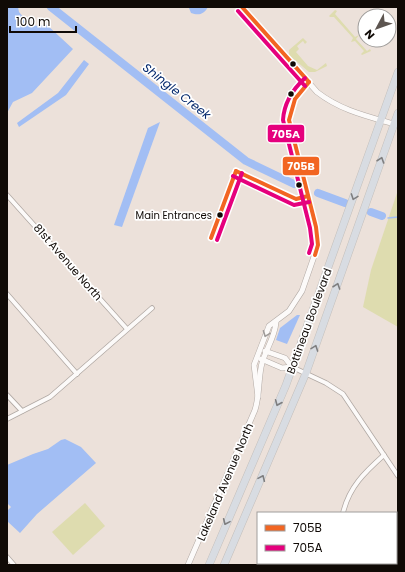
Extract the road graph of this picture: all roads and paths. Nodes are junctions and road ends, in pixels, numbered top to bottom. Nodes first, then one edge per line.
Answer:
1 (242, 7) edge
2 (398, 72) edge
3 (309, 82) junction
4 (398, 113) edge
5 (381, 120) junction
6 (394, 124) junction
7 (7, 195) edge
8 (7, 294) edge
9 (152, 308) dead end
10 (276, 322) junction
11 (127, 330) junction
12 (260, 349) junction
13 (266, 352) junction
14 (257, 357) junction
15 (263, 360) junction
16 (292, 367) junction
17 (306, 373) junction
18 (77, 374) junction
19 (7, 395) edge
20 (258, 397) junction
21 (22, 411) junction
22 (7, 419) edge
23 (384, 456) junction
24 (398, 476) edge
25 (343, 512) edge
26 (7, 557) edge
27 (14, 565) edge
28 (188, 565) edge
29 (209, 565) edge
30 (224, 565) edge

1 - 3 street
2 - 5 highway, Bottineau Boulevard
3 - 5 street
3 - 10 street, Lakeland Avenue North
4 - 6 highway, Bottineau Boulevard
5 - 6 street
5 -> 16 highway, Bottineau Boulevard
17 -> 6 highway, Bottineau Boulevard
7 - 11 street, 81st Avenue North
8 - 18 street
9 - 11 street
10 -> 12 street, Lakeland Avenue North
10 - 13 street, Lakeland Avenue North
11 - 18 street
12 - 13 street
12 - 14 street, Lakeland Avenue North
13 - 15 street, Lakeland Avenue North
13 - 16 street
14 - 15 street
14 - 20 street, Lakeland Avenue North
15 - 16 street
15 - 20 street, Lakeland Avenue North
16 - 17 street
16 -> 29 highway, Bottineau Boulevard
17 - 23 street
30 -> 17 highway, Bottineau Boulevard
18 - 21 street
19 - 21 street
20 - 28 street, Lakeland Avenue North
21 - 22 street
23 - 24 street
23 - 25 street
26 - 27 street

